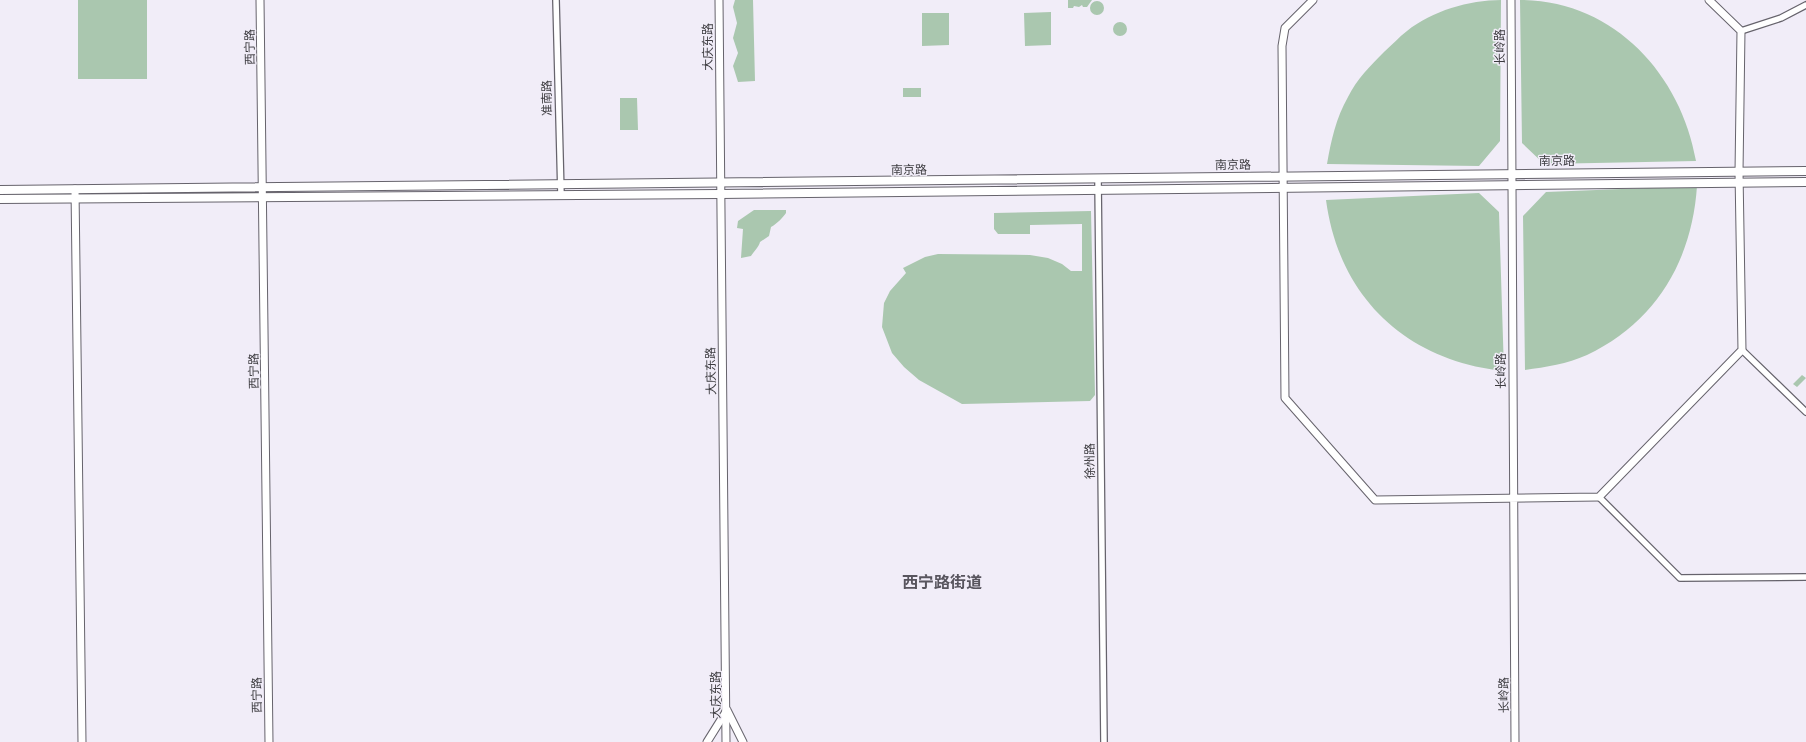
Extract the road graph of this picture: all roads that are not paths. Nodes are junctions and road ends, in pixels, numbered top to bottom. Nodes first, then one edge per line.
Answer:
1 (260, 0) edge
2 (556, 0) edge
3 (719, 0) edge
4 (1314, 0) edge
5 (1511, 0) edge
6 (1709, 0) edge
7 (1806, 5) edge
8 (1741, 31) junction
9 (1806, 171) edge
10 (1739, 172) junction
11 (1511, 174) junction
12 (1283, 177) junction
13 (1098, 179) junction
14 (720, 182) junction
15 (1806, 182) edge
16 (1740, 183) junction
17 (560, 185) junction
18 (1511, 186) junction
19 (263, 188) junction
20 (1283, 188) junction
21 (75, 189) junction
22 (0, 190) edge
23 (1099, 190) junction
24 (720, 194) junction
25 (561, 195) junction
26 (263, 197) junction
27 (0, 199) edge
28 (76, 199) junction
29 (1742, 350) junction
30 (1806, 412) edge
31 (1599, 497) junction
32 (1513, 498) junction
33 (1806, 577) edge
34 (727, 710) junction
35 (82, 742) edge
36 (268, 742) edge
37 (707, 742) edge
38 (726, 742) edge
39 (743, 742) edge
40 (1104, 742) edge
41 (1516, 742) edge

1 - 19 street, 西宁路
2 - 17 street, 准南路
3 - 14 street, 大庆东路
4 - 12 street
5 - 11 street, 长岭路
6 - 8 street
7 - 8 street
8 - 10 street
9 - 10 main road, 南京路
10 - 11 main road, 南京路
10 - 16 street
11 - 12 main road, 南京路
11 - 18 street, 长岭路
12 - 13 main road, 南京路
12 - 20 street
13 - 14 main road, 南京路
13 - 23 street, 徐州路
14 - 17 main road, 南京路
14 - 24 street, 大庆东路
15 - 16 main road, 南京路
16 - 18 main road, 南京路
16 - 29 street
17 - 19 main road, 南京路
17 - 25 street, 准南路
18 - 20 main road, 南京路
18 - 32 street, 长岭路
19 - 21 main road, 南京路
19 - 26 street, 西宁路
20 - 23 main road, 南京路
20 - 32 street
21 - 22 main road, 南京路
21 - 28 street
23 - 24 main road, 南京路
23 - 40 street, 徐州路
24 - 25 main road, 南京路
24 - 34 street, 大庆东路
25 - 26 main road, 南京路
26 - 28 main road, 南京路
26 - 36 street, 西宁路
27 - 28 main road, 南京路
28 - 35 street
29 - 30 street
29 - 31 street
31 - 32 street
31 - 33 street
32 - 41 street, 长岭路
34 - 37 street
34 - 38 street, 大庆东路
34 - 39 street

